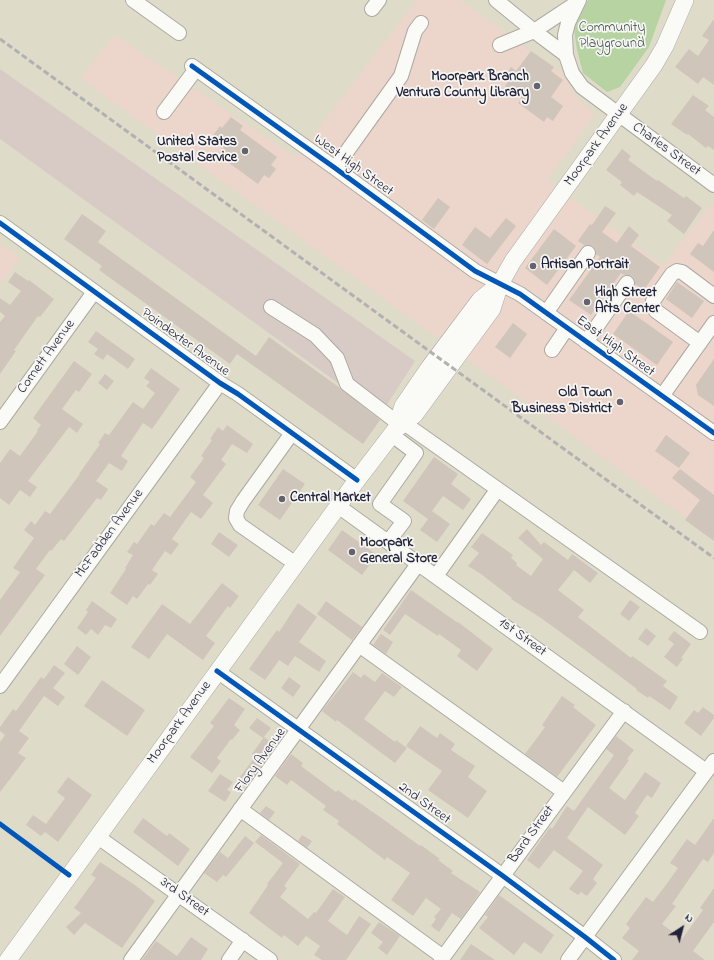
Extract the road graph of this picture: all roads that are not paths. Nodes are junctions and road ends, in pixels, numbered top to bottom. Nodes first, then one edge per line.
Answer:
1 (133, 0) edge
2 (496, 0) edge
3 (685, 0) edge
4 (579, 1) edge
5 (421, 23) dead end
6 (534, 31) junction
7 (179, 33) dead end
8 (500, 45) dead end
9 (566, 56) junction
10 (164, 112) dead end
11 (619, 115) junction
12 (335, 168) junction
13 (714, 185) edge
14 (0, 224) edge
15 (588, 254) dead end
16 (627, 283) dead end
17 (500, 284) junction
18 (94, 292) junction
19 (714, 296) edge
20 (271, 307) dead end
21 (546, 313) junction
22 (714, 322) edge
23 (567, 328) junction
24 (586, 342) junction
25 (700, 343) junction
26 (552, 350) dead end
27 (220, 383) junction
28 (662, 396) junction
29 (0, 422) edge
30 (398, 428) junction
31 (292, 433) junction
32 (714, 433) edge
33 (357, 480) junction
34 (497, 490) junction
35 (338, 506) junction
36 (388, 542) junction
37 (296, 564) junction
38 (418, 564) junction
39 (436, 576) junction
40 (700, 632) dead end
41 (360, 645) junction
42 (218, 671) junction
43 (0, 686) edge
44 (624, 711) junction
45 (298, 730) junction
46 (710, 766) edge
47 (564, 792) junction
48 (240, 809) junction
49 (98, 837) junction
50 (503, 876) junction
51 (179, 894) junction
52 (585, 937) junction
53 (243, 940) junction
54 (442, 959) edge
55 (8, 960) edge
56 (131, 960) edge
57 (229, 960) edge
58 (270, 960) edge
59 (568, 960) edge
60 (614, 960) edge

1 - 7 street
2 - 6 street
3 - 11 main road, Moorpark Avenue
4 - 6 street
4 - 9 street
5 - 12 street
6 - 8 street
6 - 9 street
9 - 11 street, Charles Street
10 - 12 street, West High Street
11 - 13 street, Charles Street
11 - 17 main road, Moorpark Avenue
12 - 17 street, West High Street
14 - 18 street, Poindexter Avenue
15 - 21 street
16 - 24 street
17 - 21 street, East High Street
17 - 30 main road, Moorpark Avenue
18 - 27 street, Poindexter Avenue
18 - 29 street, Cornett Avenue
19 - 25 street
20 - 30 street
21 - 23 street, East High Street
22 - 25 street
23 - 24 street, East High Street
23 - 26 street
24 - 28 street, East High Street
25 - 28 street
27 - 31 street, Poindexter Avenue
27 - 43 street, McFadden Avenue
28 - 32 street, East High Street
30 - 33 main road, Moorpark Avenue
30 - 34 street
30 - 36 street
31 - 33 street, Poindexter Avenue
31 - 37 street
33 - 35 main road, Moorpark Avenue
34 - 39 street
34 - 40 street
35 - 36 street, 1st Street
35 - 37 main road, Moorpark Avenue
36 - 38 street, 1st Street
37 - 42 main road, Moorpark Avenue
38 - 39 street, 1st Street
38 - 41 street, Flory Avenue
39 - 44 street, 1st Street
41 - 45 street, Flory Avenue
41 - 47 street
42 - 45 street, 2nd Street
42 - 49 main road, Moorpark Avenue
44 - 46 street, 1st Street
44 - 47 street, Bard Street
45 - 48 street, Flory Avenue
45 - 50 street, 2nd Street
46 - 52 street
47 - 50 street, Bard Street
48 - 51 street, Flory Avenue
48 - 54 street
49 - 51 street, 3rd Street
49 - 55 main road, Moorpark Avenue
50 - 52 street, 2nd Street
50 - 54 street, Bard Street
51 - 53 street, 3rd Street
51 - 56 street, Flory Avenue
52 - 59 street
52 - 60 street, 2nd Street
53 - 57 street
53 - 58 street, 3rd Street

